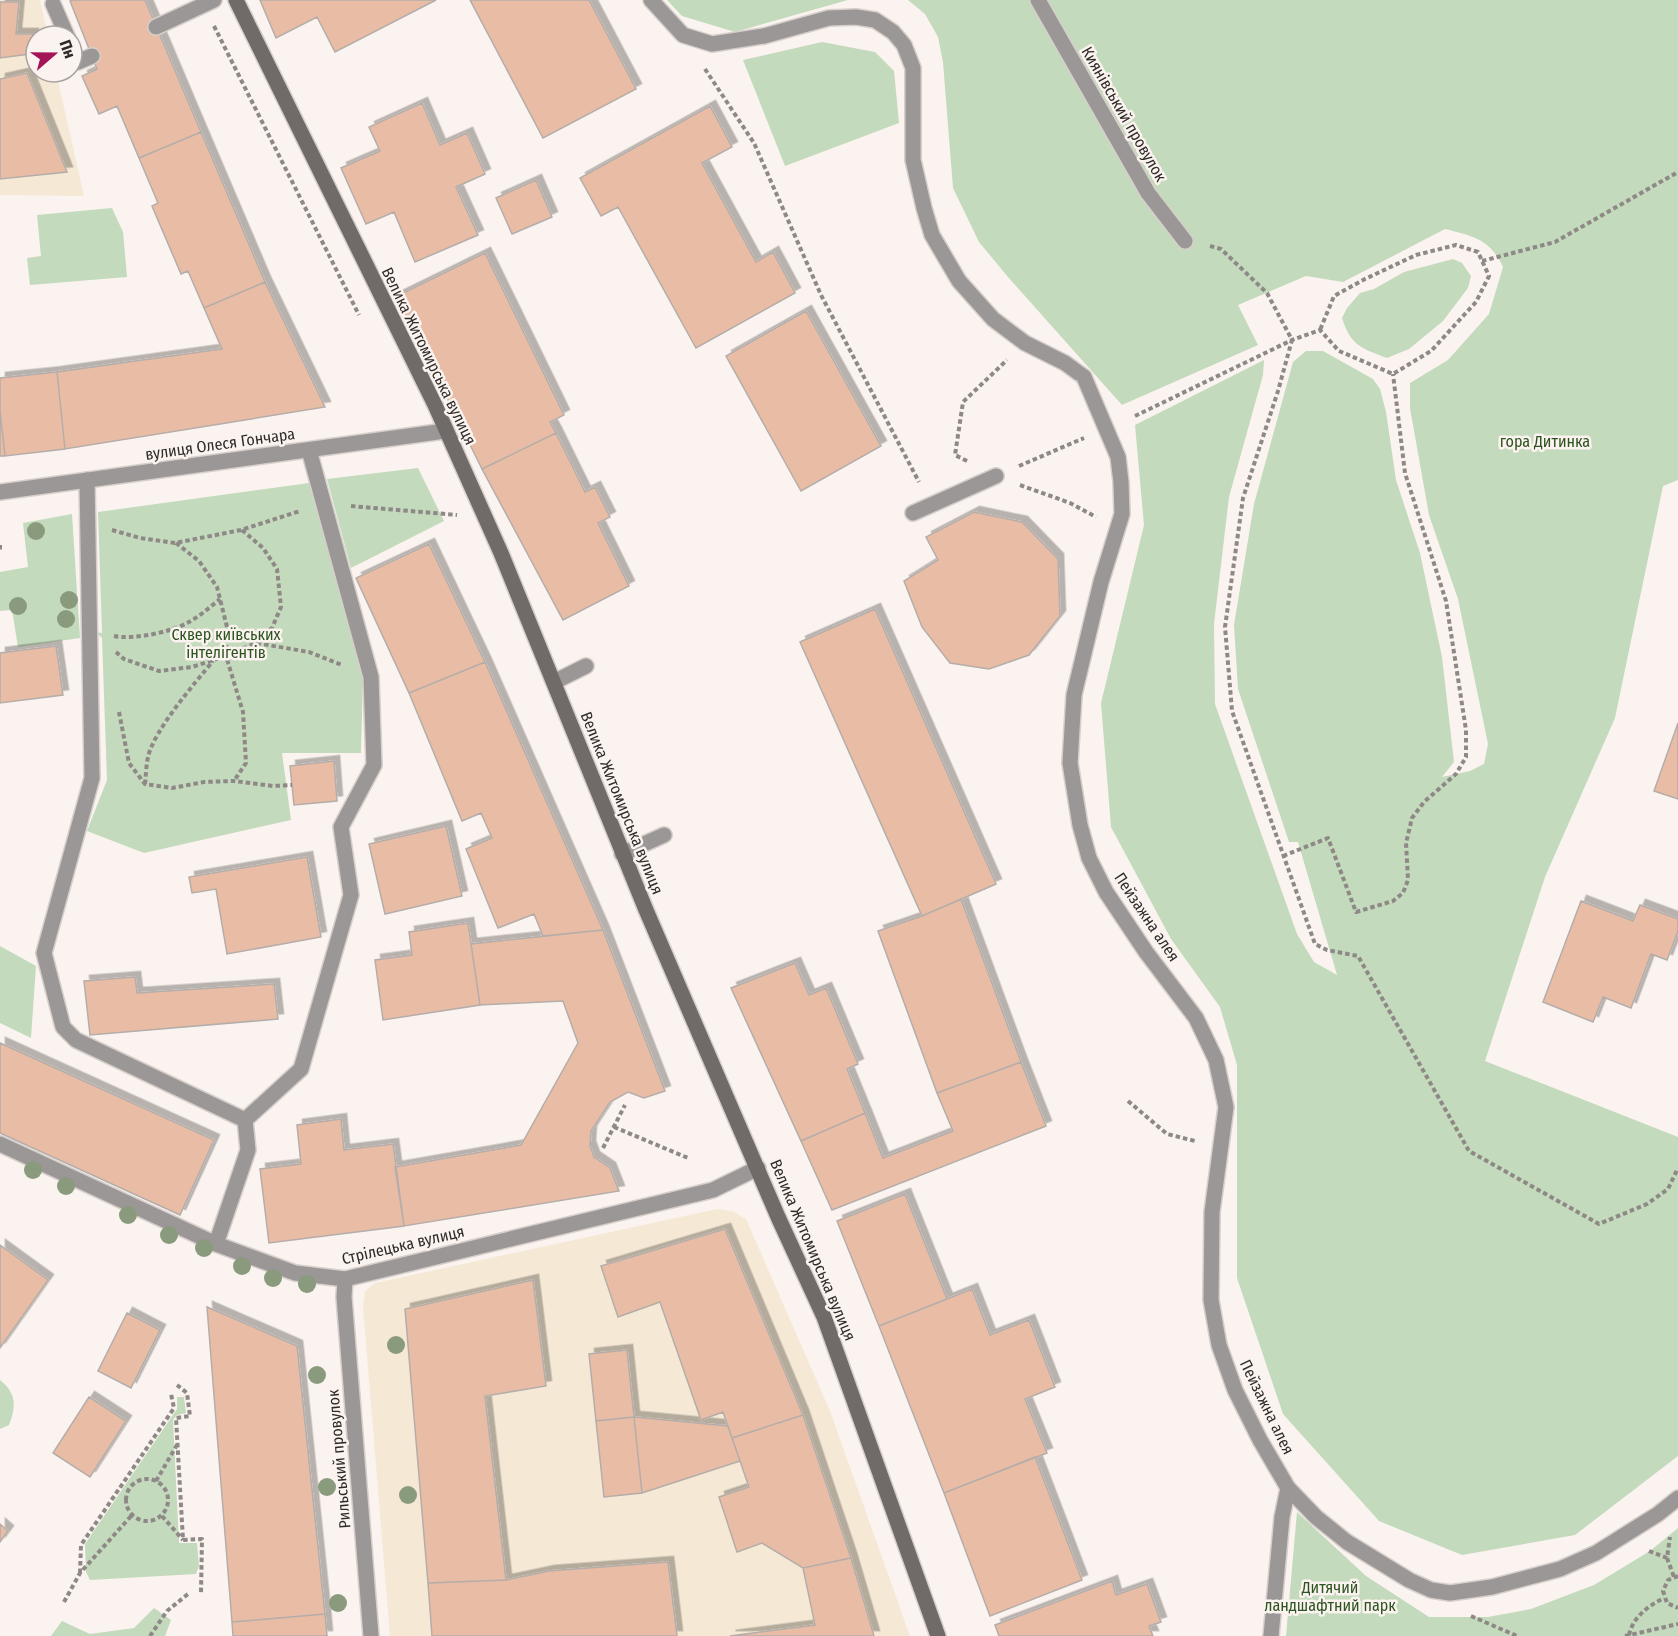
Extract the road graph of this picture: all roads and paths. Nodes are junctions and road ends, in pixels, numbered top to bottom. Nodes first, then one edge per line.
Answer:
1 (236, 0) edge
2 (651, 0) edge
3 (1038, 0) edge
4 (209, 2) edge
5 (54, 4) dead end
6 (62, 24) edge
7 (156, 27) dead end
8 (683, 36) junction
9 (92, 56) dead end
10 (84, 59) edge
11 (1678, 172) edge
12 (1185, 241) joint
13 (1482, 261) junction
14 (361, 320) dead end
15 (1320, 330) junction
16 (1292, 340) junction
17 (1025, 343) junction
18 (1393, 374) junction
19 (1135, 416) dead end
20 (445, 431) junction
21 (1089, 436) dead end
22 (309, 450) junction
23 (996, 476) junction
24 (87, 480) junction
25 (0, 492) edge
26 (323, 504) junction
27 (931, 505) junction
28 (914, 513) dead end
29 (458, 515) dead end
30 (87, 523) junction
31 (1119, 529) junction
32 (241, 530) junction
33 (176, 543) junction
34 (0, 545) edge
35 (0, 550) edge
36 (220, 599) junction
37 (93, 627) junction
38 (256, 643) junction
39 (226, 656) junction
40 (213, 660) junction
41 (586, 666) dead end
42 (370, 677) junction
43 (554, 682) junction
44 (118, 708) dead end
45 (234, 781) junction
46 (145, 784) junction
47 (292, 785) dead end
48 (664, 835) dead end
49 (622, 854) junction
50 (1283, 856) junction
51 (1128, 1101) dead end
52 (625, 1105) dead end
53 (245, 1120) junction
54 (614, 1126) junction
55 (0, 1144) edge
56 (1221, 1146) junction
57 (603, 1148) dead end
58 (688, 1158) dead end
59 (758, 1168) junction
60 (1678, 1168) edge
61 (216, 1244) junction
62 (345, 1279) junction
63 (177, 1385) dead end
64 (171, 1394) dead end
65 (177, 1444) junction
66 (156, 1481) junction
67 (1288, 1488) junction
68 (1678, 1498) edge
69 (132, 1515) junction
70 (162, 1516) junction
71 (1671, 1530) dead end
72 (183, 1540) junction
73 (1643, 1549) dead end
74 (1667, 1558) junction
75 (80, 1573) junction
76 (1676, 1577) edge
77 (201, 1593) dead end
78 (1450, 1593) junction
79 (188, 1594) dead end
80 (1664, 1598) junction
81 (64, 1602) dead end
82 (1678, 1608) edge
83 (1678, 1624) edge
84 (1653, 1630) junction
85 (150, 1636) edge
86 (371, 1636) edge
87 (938, 1636) edge
88 (1270, 1636) edge
89 (1517, 1636) edge
90 (1627, 1636) edge
91 (1659, 1636) edge

1 - 20 main road, Велика Житомирська вулиця
2 - 8 street
3 - 12 street, Киянівський провулок
4 - 7 street
4 - 14 path
5 - 6 street
8 - 17 street, Пейзажна алея
8 - 27 path
9 - 10 street
11 - 13 path
12 - 16 path
13 - 15 path
13 - 18 path
15 - 16 path
15 - 18 path
16 - 19 path
16 - 50 path
17 - 23 path
17 - 31 street, Пейзажна алея, bridge
18 - 50 path
20 - 22 street, вулиця Олеся Гончара
20 - 43 main road, Велика Житомирська вулиця
21 - 23 path
22 - 24 street, вулиця Олеся Гончара
22 - 26 street
23 - 27 street
23 - 31 path
24 - 25 street, вулиця Олеся Гончара
24 - 30 street
26 - 29 path
26 - 32 path
26 - 42 street
27 - 28 street
30 - 33 path
30 - 37 street
31 - 56 street, Пейзажна алея
32 - 33 path
32 - 38 path
33 - 36 path
34 - 35 path
36 - 37 path
36 - 39 path
37 - 40 path
37 - 53 street
38 - 39 path
38 - 42 path
39 - 40 path
39 - 45 path
40 - 46 path
41 - 43 street
42 - 53 street
43 - 49 main road, Велика Житомирська вулиця
44 - 46 path
45 - 46 path
45 - 47 path
48 - 49 street
49 - 59 main road, Велика Житомирська вулиця
50 - 60 path
51 - 56 path
52 - 54 path
53 - 61 street
54 - 57 path
54 - 58 path
55 - 61 street, Стрілецька вулиця
56 - 67 street, Пейзажна алея
59 - 62 street, Стрілецька вулиця
59 - 87 main road, Велика Житомирська вулиця
61 - 62 street, Стрілецька вулиця
62 - 86 street, Рильський провулок
63 - 65 path
64 - 75 path
65 - 66 path
65 - 72 path
66 - 69 path
66 - 70 path
67 - 78 street, Пейзажна алея
67 - 88 street
68 - 78 street, Пейзажна алея
69 - 70 path
69 - 75 path
70 - 72 path
71 - 74 path
72 - 77 path
73 - 74 path
74 - 76 path
75 - 81 path
76 - 80 path
78 - 89 path
79 - 85 path
80 - 82 path
80 - 90 path
83 - 84 path
84 - 90 path
84 - 91 path

